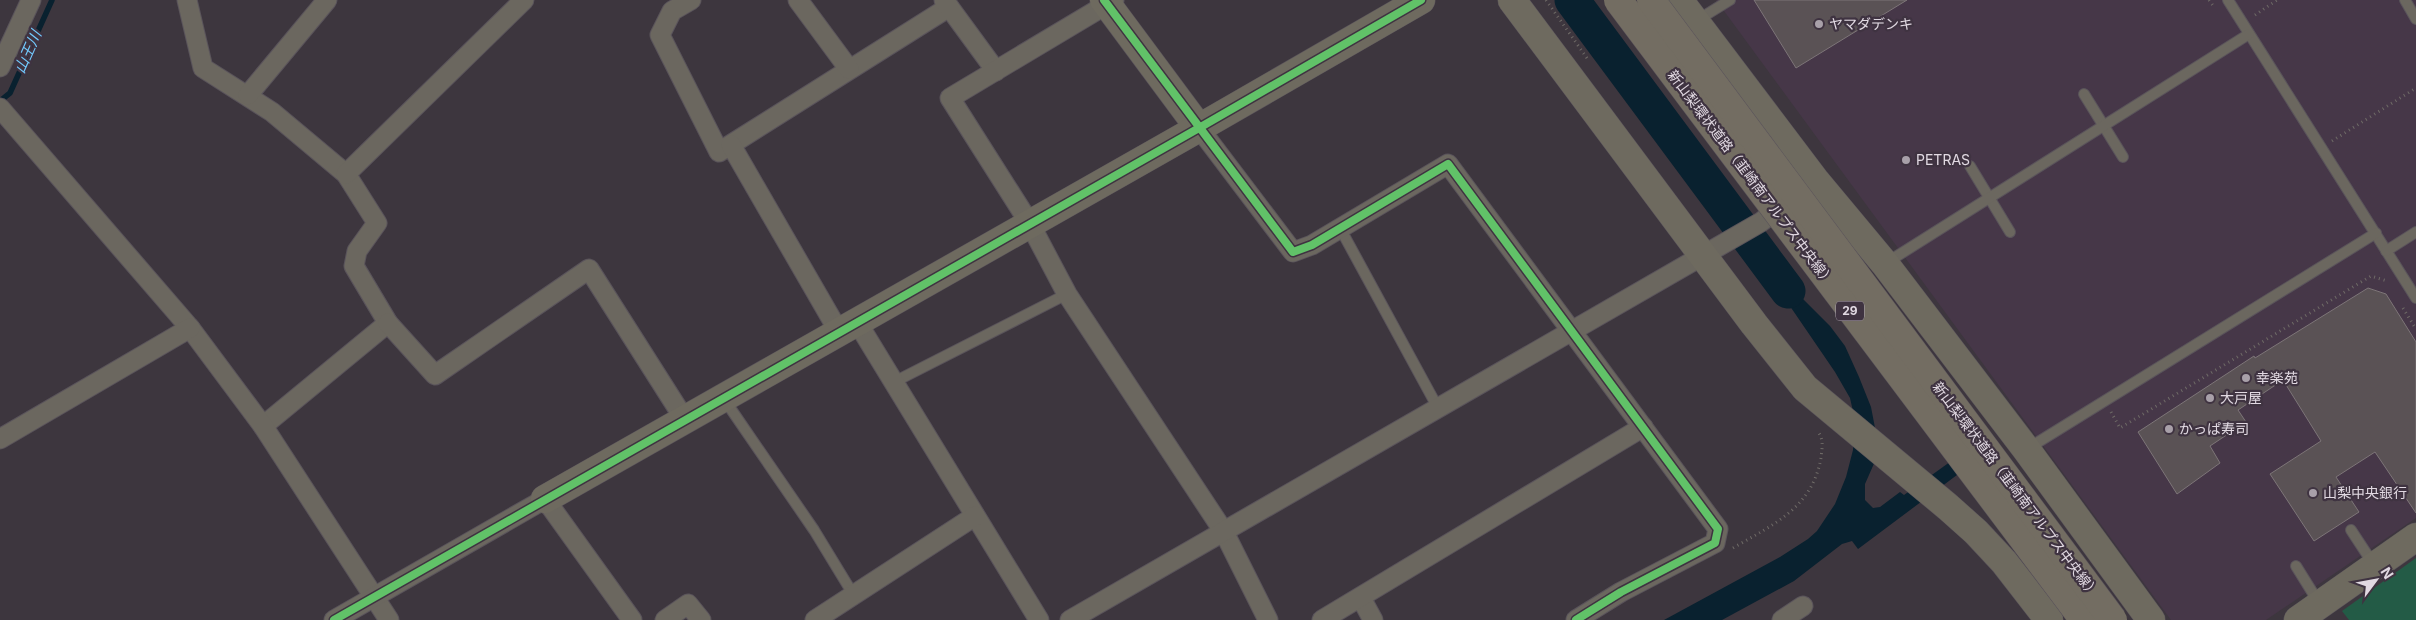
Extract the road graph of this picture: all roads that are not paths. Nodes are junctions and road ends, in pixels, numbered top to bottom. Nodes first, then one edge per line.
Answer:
1 (31, 0) edge
2 (187, 0) edge
3 (327, 0) edge
4 (524, 0) edge
5 (691, 0) edge
6 (798, 0) edge
7 (1421, 0) edge
8 (1512, 0) edge
9 (1533, 0) edge
10 (1618, 0) edge
11 (1651, 0) edge
12 (1679, 0) edge
13 (1730, 0) edge
14 (2228, 0) edge
15 (2404, 0) edge
16 (1108, 1) edge
17 (946, 3) edge
18 (2416, 18) edge
19 (1696, 22) junction
20 (2249, 34) junction
21 (0, 67) edge
22 (849, 69) junction
23 (996, 71) junction
24 (2084, 94) dead end
25 (248, 95) junction
26 (1592, 105) junction
27 (3, 112) edge
28 (2104, 126) junction
29 (1199, 128) junction
30 (731, 145) junction
31 (2123, 157) dead end
32 (1970, 166) dead end
33 (346, 174) junction
34 (1815, 180) junction
35 (1990, 199) junction
36 (1030, 224) junction
37 (1340, 228) junction
38 (2010, 232) dead end
39 (2416, 232) edge
40 (2376, 234) junction
41 (2386, 251) junction
42 (1703, 254) junction
43 (1885, 264) junction
44 (1067, 294) junction
45 (2416, 298) edge
46 (388, 323) junction
47 (848, 327) junction
48 (190, 328) junction
49 (1572, 330) junction
50 (894, 382) junction
51 (723, 398) junction
52 (1438, 408) junction
53 (685, 420) junction
54 (263, 426) junction
55 (1643, 427) junction
56 (0, 439) edge
57 (2026, 449) junction
58 (545, 499) junction
59 (975, 516) junction
60 (2351, 530) dead end
61 (1224, 532) junction
62 (2416, 538) edge
63 (2296, 566) dead end
64 (2375, 566) junction
65 (852, 594) junction
66 (374, 596) junction
67 (1361, 598) junction
68 (2320, 605) junction
69 (1803, 606) dead end
70 (334, 620) edge
71 (389, 620) edge
72 (632, 620) edge
73 (665, 620) edge
74 (701, 620) edge
75 (815, 620) edge
76 (1039, 620) edge
77 (1070, 620) edge
78 (1268, 620) edge
79 (1322, 620) edge
80 (1373, 620) edge
81 (1576, 620) edge
82 (1782, 620) edge
83 (2049, 620) edge
84 (2084, 620) edge
85 (2113, 620) edge
86 (2151, 620) edge
87 (2298, 620) edge

1 - 21 street
2 - 25 street
3 - 25 street
4 - 33 street
5 - 30 street
6 - 22 street
7 - 29 street
8 - 26 street
9 - 26 street
10 - 84 highway, 新山梨環状道路（韮崎南アルプス中央線） / 29, bridge
11 - 85 highway, 新山梨環状道路（韮崎南アルプス中央線） / 29, bridge
12 - 19 street
13 - 19 lane
14 - 20 lane
15 - 18 lane
16 - 23 street
16 - 29 street
17 - 22 street
17 - 23 street
19 - 34 street
20 - 28 lane
20 - 40 lane
22 - 30 street
23 - 36 street
24 - 28 lane
25 - 33 street
26 - 42 street
27 - 48 street
28 - 31 lane
28 - 35 lane
29 - 36 street
29 - 37 street
30 - 47 street
32 - 35 lane
33 - 46 street
34 - 42 street
34 - 43 street
35 - 38 lane
35 - 43 lane
36 - 44 street
36 - 47 street
37 - 49 street
37 - 52 lane
39 - 41 lane
40 - 41 lane
40 - 57 lane
41 - 45 lane
42 - 49 street
42 - 83 street
43 - 57 street
44 - 50 lane
44 - 61 street
46 - 53 street
46 - 54 street
47 - 50 street
47 - 51 street
48 - 54 street
48 - 56 street
49 - 52 street
49 - 55 street
50 - 59 street
51 - 53 street
51 - 65 lane
52 - 61 street
53 - 58 street
54 - 66 street
55 - 67 street
55 - 81 street
57 - 86 street
58 - 66 street
58 - 72 street
59 - 65 street
59 - 76 street
60 - 64 lane
61 - 77 street
61 - 78 street
62 - 64 street
63 - 68 lane
64 - 68 street
65 - 75 street
66 - 70 street
66 - 71 street
67 - 79 street
67 - 80 street
68 - 87 street
69 - 82 street
73 - 74 street

